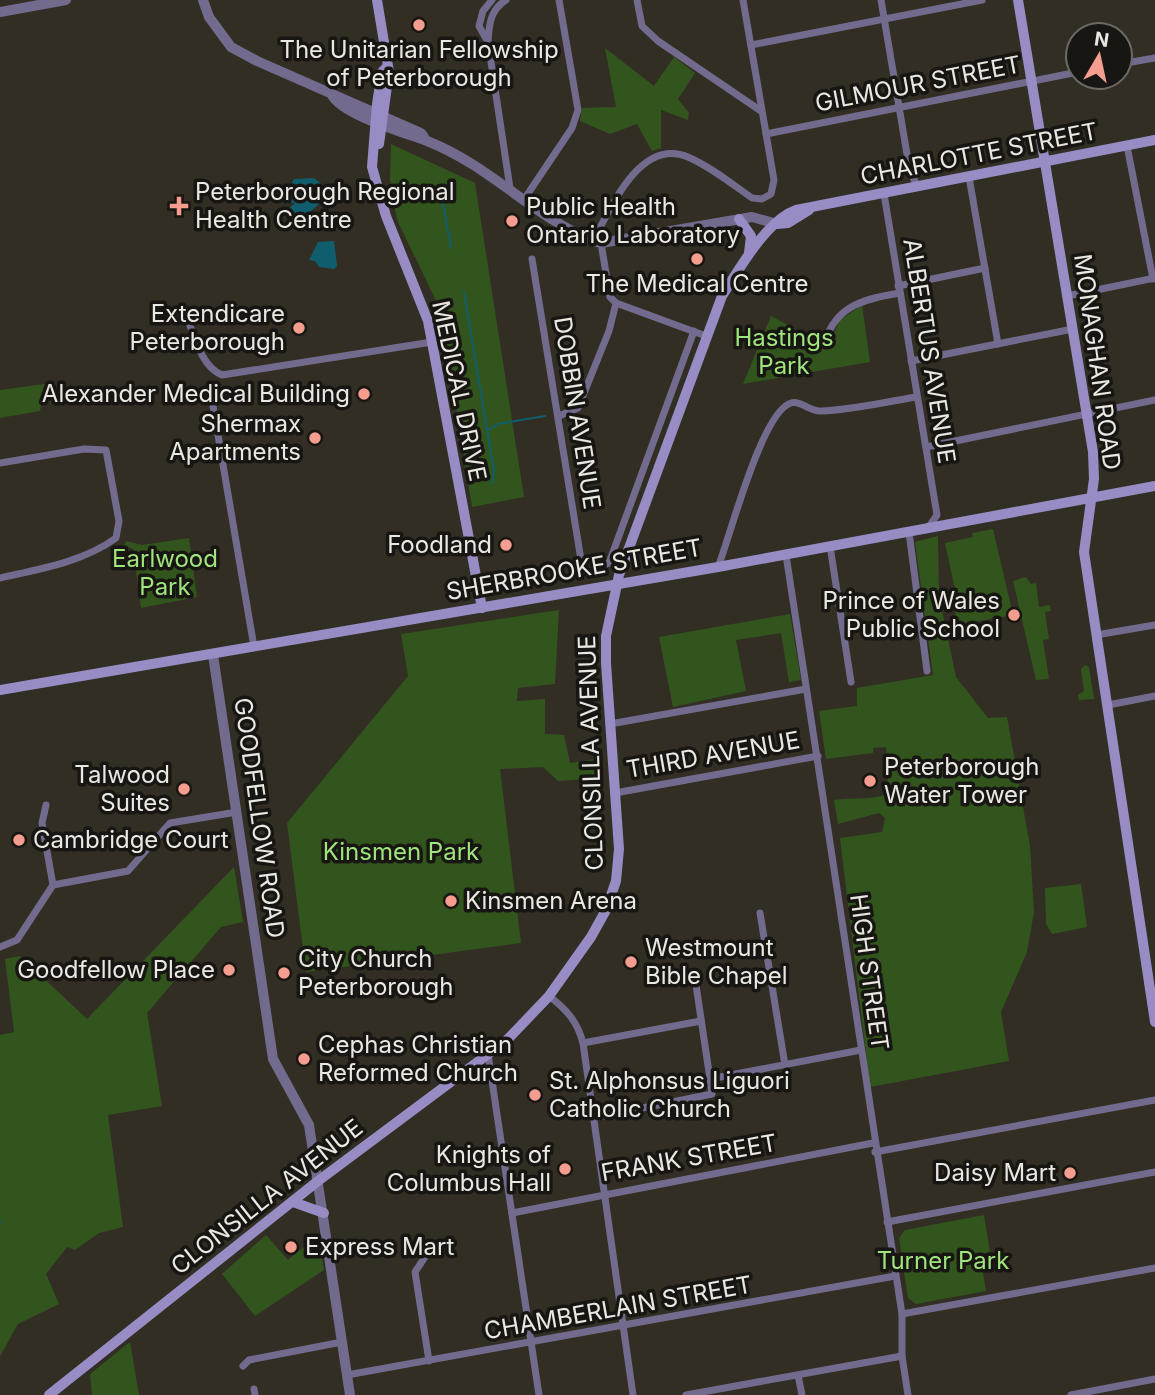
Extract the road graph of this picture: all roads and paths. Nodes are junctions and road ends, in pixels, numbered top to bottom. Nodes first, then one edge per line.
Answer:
1 (66, 0) edge
2 (203, 0) edge
3 (377, 0) edge
4 (492, 0) edge
5 (506, 0) edge
6 (559, 0) edge
7 (637, 0) edge
8 (743, 0) edge
9 (881, 0) edge
10 (982, 0) edge
11 (1018, 0) edge
12 (0, 12) edge
13 (884, 21) junction
14 (488, 42) junction
15 (751, 45) junction
16 (1155, 58) edge
17 (1134, 62) edge
18 (1064, 74) edge
19 (1031, 80) junction
20 (898, 107) junction
21 (761, 111) junction
22 (379, 118) junction
23 (766, 134) junction
24 (1155, 140) edge
25 (1127, 146) junction
26 (1045, 162) junction
27 (910, 172) junction
28 (969, 177) junction
29 (918, 187) junction
30 (510, 188) junction
31 (906, 189) junction
32 (884, 194) junction
33 (524, 198) junction
34 (739, 219) junction
35 (777, 224) junction
36 (596, 242) junction
37 (749, 256) junction
38 (532, 259) dead end
39 (985, 268) junction
40 (1154, 278) edge
41 (899, 290) junction
42 (1067, 296) junction
43 (616, 303) junction
44 (185, 313) dead end
45 (1073, 329) junction
46 (694, 331) junction
47 (706, 336) junction
48 (432, 342) junction
49 (825, 342) dead end
50 (998, 344) junction
51 (911, 361) junction
52 (211, 394) dead end
53 (916, 397) junction
54 (1155, 400) edge
55 (1087, 414) junction
56 (559, 416) junction
57 (926, 447) junction
58 (0, 463) edge
59 (1155, 486) edge
60 (1092, 498) junction
61 (937, 515) junction
62 (959, 522) junction
63 (928, 528) junction
64 (909, 532) junction
65 (830, 546) junction
66 (786, 555) junction
67 (718, 567) junction
68 (0, 578) edge
69 (616, 584) junction
70 (479, 608) junction
71 (1155, 625) edge
72 (1097, 635) junction
73 (254, 647) junction
74 (213, 655) junction
75 (927, 671) dead end
76 (851, 682) dead end
77 (806, 689) junction
78 (0, 690) edge
79 (1155, 696) edge
80 (1108, 705) junction
81 (610, 724) junction
82 (818, 756) junction
83 (615, 793) junction
84 (46, 805) dead end
85 (237, 812) junction
86 (54, 886) junction
87 (760, 913) dead end
88 (0, 947) edge
89 (696, 985) dead end
90 (549, 996) junction
91 (701, 1021) junction
92 (1155, 1022) edge
93 (583, 1043) junction
94 (861, 1050) junction
95 (488, 1054) junction
96 (785, 1065) junction
97 (710, 1079) junction
98 (1155, 1100) edge
99 (593, 1118) junction
100 (874, 1148) junction
101 (1155, 1172) edge
102 (318, 1181) junction
103 (604, 1194) junction
104 (293, 1202) junction
105 (324, 1213) junction
106 (512, 1213) junction
107 (887, 1222) junction
108 (427, 1254) dead end
109 (1155, 1268) edge
110 (895, 1276) junction
111 (902, 1314) junction
112 (624, 1327) junction
113 (342, 1342) junction
114 (532, 1343) junction
115 (902, 1356) junction
116 (429, 1361) junction
117 (243, 1366) dead end
118 (347, 1375) junction
119 (798, 1375) junction
120 (1155, 1379) edge
121 (1131, 1384) junction
122 (49, 1395) edge
123 (350, 1395) edge
124 (539, 1395) edge
125 (633, 1395) edge
126 (686, 1395) edge
127 (802, 1395) edge
128 (908, 1395) edge
129 (1070, 1395) edge
130 (1133, 1395) edge

1 - 12 street
2 - 22 street
3 - 22 main road, MEDICAL DRIVE
4 - 14 street
5 - 14 street
6 - 33 street
7 - 21 street
8 - 15 street
9 - 13 street
10 - 13 street
11 - 19 main road, MONAGHAN ROAD
13 - 15 street
13 - 20 street
14 - 30 street
15 - 21 street
16 - 17 street
18 - 19 street, GILMOUR STREET
19 - 20 street, GILMOUR STREET
19 - 26 main road, MONAGHAN ROAD
20 - 23 street, GILMOUR STREET
20 - 27 street
21 - 23 street
22 - 30 street
22 - 48 main road, MEDICAL DRIVE
23 - 36 street
24 - 25 main road, CHARLOTTE STREET
25 - 26 main road, CHARLOTTE STREET
25 - 40 street
26 - 28 main road, CHARLOTTE STREET
26 - 42 main road, MONAGHAN ROAD
27 - 29 street
27 - 31 street
28 - 29 main road, CHARLOTTE STREET
28 - 39 street
29 - 31 main road, CHARLOTTE STREET
30 - 33 street
31 - 32 main road, CHARLOTTE STREET
32 - 35 main road, CHARLOTTE STREET
32 - 41 street, ALBERTUS AVENUE
33 - 36 street
34 - 35 street
34 - 36 street
34 - 37 main road
35 - 37 main road, CHARLOTTE STREET
36 - 43 street
37 - 47 main road, CLONSILLA AVENUE
38 - 56 street, DOBBIN AVENUE
39 - 41 street
39 - 50 street
40 - 42 street
41 - 49 street
41 - 51 street, ALBERTUS AVENUE
42 - 45 main road, MONAGHAN ROAD
43 - 46 street
43 - 56 street
44 - 48 street
45 - 50 street
45 - 55 main road, MONAGHAN ROAD
46 - 47 street
46 - 56 street, DOBBIN AVENUE
47 - 69 main road, CLONSILLA AVENUE
48 - 70 main road, MEDICAL DRIVE
50 - 51 street
51 - 53 street, ALBERTUS AVENUE
52 - 73 street
53 - 57 street, ALBERTUS AVENUE
53 - 67 street
54 - 55 street
55 - 57 street
55 - 60 main road, MONAGHAN ROAD
57 - 61 street, ALBERTUS AVENUE
58 - 68 street
59 - 60 main road, SHERBROOKE STREET
60 - 62 main road, SHERBROOKE STREET
60 - 72 main road, MONAGHAN ROAD
61 - 62 street
61 - 63 street
62 - 63 main road, SHERBROOKE STREET
63 - 64 main road, SHERBROOKE STREET
64 - 65 main road, SHERBROOKE STREET
64 - 75 street
65 - 66 main road, SHERBROOKE STREET
65 - 76 street
66 - 67 main road, SHERBROOKE STREET
66 - 77 street, HIGH STREET
67 - 69 main road, SHERBROOKE STREET
69 - 70 main road, SHERBROOKE STREET
69 - 81 main road, CLONSILLA AVENUE
70 - 73 main road, SHERBROOKE STREET
71 - 72 street
72 - 80 main road, MONAGHAN ROAD
73 - 74 main road, SHERBROOKE STREET
74 - 78 main road, SHERBROOKE STREET
74 - 85 street, GOODFELLOW ROAD
77 - 81 street
77 - 82 street, HIGH STREET
79 - 80 street
80 - 92 main road, MONAGHAN ROAD
81 - 83 main road, CLONSILLA AVENUE
82 - 83 street, THIRD AVENUE
82 - 94 street, HIGH STREET
83 - 90 main road, CLONSILLA AVENUE
84 - 86 street
85 - 86 street
85 - 102 street, GOODFELLOW ROAD
86 - 88 street
87 - 96 street
89 - 91 street
90 - 93 street
90 - 95 main road, CLONSILLA AVENUE
91 - 93 street
91 - 97 street
93 - 99 street
94 - 96 street
94 - 100 street, HIGH STREET
95 - 102 main road, CLONSILLA AVENUE
95 - 106 street
96 - 97 street
97 - 99 street
98 - 100 street, FRANK STREET
99 - 103 street
100 - 103 street, FRANK STREET
100 - 107 street, HIGH STREET
101 - 107 street
102 - 104 main road, CLONSILLA AVENUE
102 - 105 street, GOODFELLOW ROAD
103 - 106 street, FRANK STREET
103 - 112 street
104 - 105 main road
104 - 122 main road, CLONSILLA AVENUE
105 - 113 street, GOODFELLOW ROAD
106 - 114 street
107 - 110 street, HIGH STREET
108 - 116 street
109 - 111 street
110 - 111 street, HIGH STREET
110 - 112 street, CHAMBERLAIN STREET
111 - 115 street, HIGH STREET
112 - 114 street, CHAMBERLAIN STREET
112 - 125 street
113 - 117 street
113 - 118 street, GOODFELLOW ROAD
114 - 116 street, CHAMBERLAIN STREET
114 - 124 street
115 - 119 street
115 - 128 street, HIGH STREET
116 - 118 street, CHAMBERLAIN STREET
118 - 123 street, GOODFELLOW ROAD
119 - 126 street
119 - 127 street
120 - 121 street
121 - 129 street
121 - 130 street

